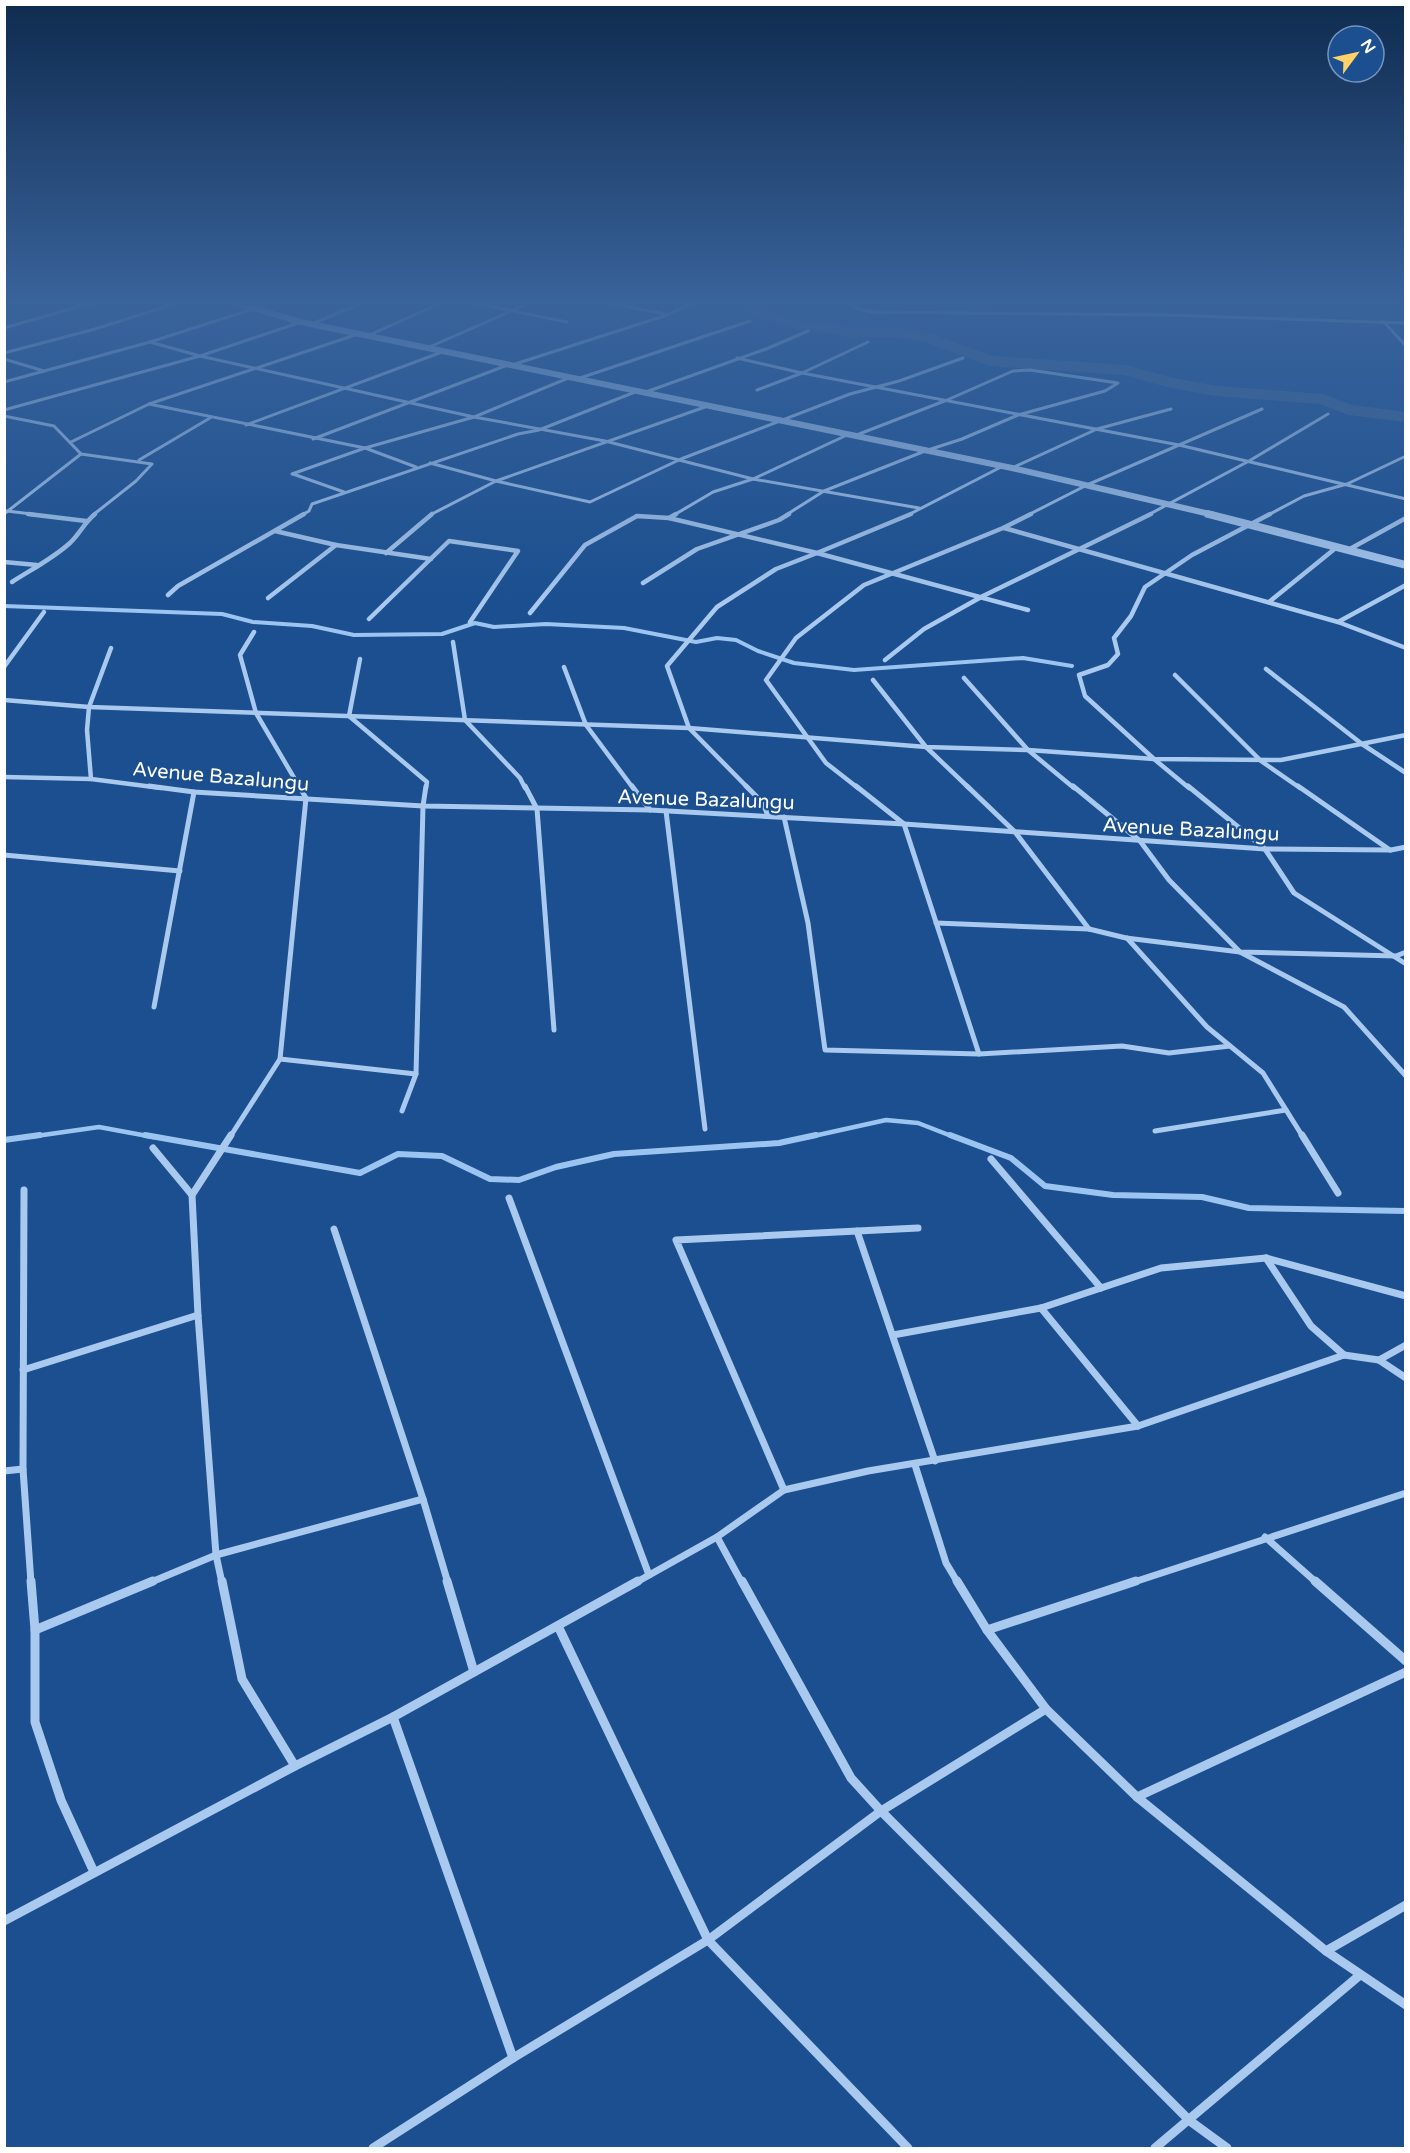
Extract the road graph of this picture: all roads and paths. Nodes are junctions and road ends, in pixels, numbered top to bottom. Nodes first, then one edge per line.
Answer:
1 (35, 401) edge
2 (157, 401) edge
3 (310, 401) edge
4 (513, 401) edge
5 (615, 401) edge
6 (679, 401) edge
7 (834, 401) edge
8 (943, 401) edge
9 (954, 401) edge
10 (1067, 401) edge
11 (408, 402) joint
12 (149, 404) junction
13 (705, 407) junction
14 (1171, 409) dead end
15 (1262, 409) dead end
16 (4, 410) edge
17 (1328, 414) dead end
18 (1018, 415) junction
19 (4, 416) edge
20 (474, 417) junction
21 (210, 418) junction
22 (780, 421) junction
23 (246, 425) junction
24 (1096, 429) junction
25 (539, 430) junction
26 (850, 436) junction
27 (312, 439) junction
28 (606, 441) junction
29 (71, 442) junction
30 (1179, 445) junction
31 (365, 448) junction
32 (925, 451) junction
33 (81, 454) junction
34 (1406, 456) edge
35 (681, 459) junction
36 (138, 460) junction
37 (1249, 461) junction
38 (430, 463) junction
39 (1003, 466) junction
40 (417, 467) junction
41 (1012, 468) junction
42 (753, 479) junction
43 (496, 481) junction
44 (1347, 484) junction
45 (1088, 485) junction
46 (824, 491) junction
47 (344, 492) junction
48 (1406, 499) edge
49 (1166, 503) junction
50 (919, 508) junction
51 (6, 512) edge
52 (669, 518) junction
53 (1406, 518) edge
54 (87, 521) junction
55 (1252, 524) junction
56 (1003, 528) junction
57 (274, 531) junction
58 (737, 534) junction
59 (336, 545) junction
60 (1337, 547) junction
61 (1077, 548) junction
62 (1348, 550) junction
63 (386, 553) junction
64 (818, 553) junction
65 (431, 559) junction
66 (4, 562) edge
67 (37, 565) junction
68 (1406, 566) edge
69 (890, 573) junction
70 (1163, 573) junction
71 (12, 582) dead end
72 (643, 583) dead end
73 (1406, 585) edge
74 (168, 595) dead end
75 (984, 596) junction
76 (268, 598) dead end
77 (1269, 602) junction
78 (1028, 610) dead end
79 (44, 612) dead end
80 (530, 613) dead end
81 (369, 620) dead end
82 (470, 622) dead end
83 (1338, 622) junction
84 (254, 632) dead end
85 (453, 642) dead end
86 (111, 648) dead end
87 (1406, 648) edge
88 (360, 659) dead end
89 (885, 660) dead end
90 (4, 667) edge
91 (564, 667) dead end
92 (1266, 669) dead end
93 (1175, 675) dead end
94 (964, 678) dead end
95 (873, 681) dead end
96 (4, 700) edge
97 (89, 707) junction
98 (256, 713) junction
99 (349, 716) junction
100 (465, 720) junction
101 (586, 725) junction
102 (688, 728) junction
103 (1406, 735) edge
104 (806, 738) junction
105 (1362, 744) junction
106 (926, 747) junction
107 (1028, 750) junction
108 (1154, 759) junction
109 (1262, 761) junction
110 (1406, 772) edge
111 (4, 777) edge
112 (91, 779) junction
113 (194, 792) junction
114 (306, 798) junction
115 (423, 806) junction
116 (537, 809) junction
117 (650, 810) junction
118 (666, 811) junction
119 (768, 816) junction
120 (784, 817) junction
121 (904, 825) junction
122 (1015, 832) junction
123 (1140, 842) junction
124 (1406, 848) edge
125 (1265, 849) junction
126 (1391, 850) junction
127 (4, 855) edge
128 (180, 871) junction
129 (936, 923) junction
130 (1089, 929) junction
131 (1126, 938) junction
132 (1240, 952) junction
133 (1406, 952) edge
134 (1396, 956) junction
135 (1406, 964) edge
136 (154, 1007) dead end
137 (554, 1030) dead end
138 (1230, 1046) junction
139 (978, 1054) junction
140 (280, 1059) junction
141 (416, 1074) junction
142 (1406, 1076) edge
143 (1286, 1110) junction
144 (402, 1111) dead end
145 (705, 1128) dead end
146 (1155, 1131) dead end
147 (153, 1148) dead end
148 (991, 1159) dead end
149 (24, 1190) dead end
150 (1338, 1193) dead end
151 (192, 1195) junction
152 (509, 1198) dead end
153 (918, 1228) dead end
154 (334, 1229) dead end
155 (857, 1231) junction
156 (1266, 1258) junction
157 (1101, 1288) junction
158 (1406, 1296) edge
159 (1041, 1308) junction
160 (198, 1315) junction
161 (892, 1335) junction
162 (1406, 1345) edge
163 (1344, 1355) junction
164 (1379, 1360) junction
165 (23, 1370) junction
166 (1406, 1378) edge
167 (1138, 1426) junction
168 (935, 1461) junction
169 (915, 1465) junction
170 (23, 1469) junction
171 (4, 1471) edge
172 (784, 1490) junction
173 (1406, 1493) edge
174 (423, 1499) junction
175 (717, 1537) junction
176 (1265, 1537) junction
177 (216, 1555) junction
178 (649, 1575) junction
179 (558, 1626) junction
180 (35, 1630) junction
181 (987, 1630) junction
182 (1406, 1661) edge
183 (474, 1672) junction
184 (1406, 1672) edge
185 (1046, 1709) junction
186 (393, 1717) junction
187 (296, 1766) junction
188 (1137, 1797) junction
189 (881, 1811) junction
190 (94, 1872) junction
191 (1406, 1905) edge
192 (4, 1921) edge
193 (708, 1941) junction
194 (1326, 1951) junction
195 (1360, 1975) junction
196 (1406, 2005) edge
197 (513, 2058) junction
198 (1190, 2121) junction
199 (373, 2148) edge
200 (908, 2148) edge
201 (1155, 2148) edge
202 (1227, 2148) edge

1 - 16 street
2 - 12 street
3 - 23 street
4 - 20 street
5 - 25 street
6 - 13 street
7 - 22 street
8 - 26 street
9 - 18 street
10 - 18 street
11 - 20 street
11 - 27 street
12 - 21 street
12 - 29 street
13 - 22 street
13 - 28 street
14 - 24 street
15 - 30 street
17 - 37 street
18 - 24 street
18 - 32 street
19 - 29 street
20 - 25 street
20 - 31 street
21 - 23 street
21 - 36 street
22 - 26 street
22 - 35 street
23 - 27 street
24 - 30 street
24 - 41 street
25 - 28 street
25 - 38 street
26 - 32 street
26 - 42 street
27 - 31 street
28 - 35 street
28 - 43 street
29 - 33 street
30 - 37 street
30 - 45 street
31 - 40 street
31 - 47 street
32 - 39 street
32 - 46 street
33 - 36 street
33 - 51 street
34 - 44 street
35 - 42 street
35 - 43 street
36 - 54 street
37 - 44 street
37 - 49 street
38 - 40 street
38 - 43 street
39 - 41 street
39 - 50 street
40 - 47 street
41 - 45 street
42 - 46 street
42 - 52 street
43 - 63 street
44 - 48 street
44 - 55 street
45 - 49 street
45 - 56 street
46 - 50 street
46 - 58 street
47 - 57 street
49 - 55 street
49 - 61 street
50 - 64 street
51 - 54 street
52 - 58 street
52 - 80 street
53 - 62 street
54 - 67 street
55 - 60 street
55 - 70 street
56 - 61 street
56 - 69 street
57 - 59 street
57 - 74 street
58 - 64 street
58 - 72 street
59 - 63 street
59 - 76 street
60 - 62 street
60 - 77 street
61 - 70 street
61 - 75 street
62 - 68 street
63 - 65 street
64 - 69 street
64 - 102 street
65 - 81 street
65 - 82 street
66 - 67 street
67 - 71 street
69 - 75 street
69 - 104 street
70 - 77 street
70 - 108 street
73 - 83 street
75 - 78 street
75 - 89 street
77 - 83 street
79 - 90 street
83 - 87 street
84 - 98 street
85 - 100 street
86 - 97 street
88 - 99 street
91 - 101 street
92 - 105 street
93 - 109 street
94 - 107 street
95 - 106 street
96 - 97 street
97 - 98 street
97 - 112 street
98 - 99 street
98 - 114 street
99 - 100 street
99 - 115 street
100 - 101 street
100 - 116 street
101 - 102 street
101 - 117 street
102 - 104 street
102 - 119 street
103 - 105 street
104 - 106 street
104 - 121 street
105 - 109 street
105 - 110 street
106 - 107 street
106 - 122 street
107 - 108 street
107 - 123 street
108 - 109 street
108 - 125 street
109 - 126 street
111 - 112 street, Avenue Bazalungu
112 - 113 street, Avenue Bazalungu
113 - 114 street, Avenue Bazalungu
113 - 128 street
114 - 115 street, Avenue Bazalungu
114 - 140 street
115 - 116 street, Avenue Bazalungu
115 - 141 street
116 - 117 street, Avenue Bazalungu
116 - 137 street
117 - 118 street, Avenue Bazalungu
118 - 119 street, Avenue Bazalungu
118 - 145 street
119 - 120 street, Avenue Bazalungu
120 - 121 street, Avenue Bazalungu
120 - 139 street
121 - 122 street, Avenue Bazalungu
121 - 129 street
122 - 123 street, Avenue Bazalungu
122 - 130 street
123 - 125 street, Avenue Bazalungu
123 - 132 street
124 - 126 street, Avenue Bazalungu
125 - 126 street, Avenue Bazalungu
125 - 134 street
127 - 128 street
128 - 136 street
129 - 130 street
129 - 139 street
130 - 131 street
131 - 132 street
131 - 138 street
132 - 134 street
132 - 142 street
133 - 134 street
134 - 135 street
138 - 139 street
138 - 143 street
140 - 141 street
140 - 151 street
141 - 144 street
143 - 146 street
143 - 150 street
147 - 151 street
148 - 157 street
149 - 165 street
151 - 160 street
152 - 178 street
153 - 155 street
154 - 174 street
155 - 161 street
155 - 172 street
156 - 157 street
156 - 158 street
156 - 163 street
157 - 159 street
159 - 161 street
159 - 167 street
160 - 165 street
160 - 177 street
161 - 168 street
162 - 164 street
163 - 164 street
163 - 167 street
164 - 166 street
165 - 170 street
167 - 168 street
168 - 169 street
169 - 172 street
169 - 181 street
170 - 171 street
170 - 180 street
172 - 175 street
173 - 176 street
174 - 177 street
174 - 183 street
175 - 178 street
175 - 189 street
176 - 181 street
176 - 182 street
177 - 180 street
177 - 187 street
178 - 179 street
179 - 183 street
179 - 193 street
180 - 190 street
181 - 185 street
183 - 186 street
184 - 188 street
185 - 188 street
185 - 189 street
186 - 187 street
186 - 197 street
187 - 190 street
188 - 194 street
189 - 193 street
189 - 198 street
190 - 192 street
191 - 194 street
193 - 197 street
193 - 200 street
194 - 195 street
195 - 196 street
195 - 198 street
197 - 199 street
198 - 201 street
198 - 202 street

